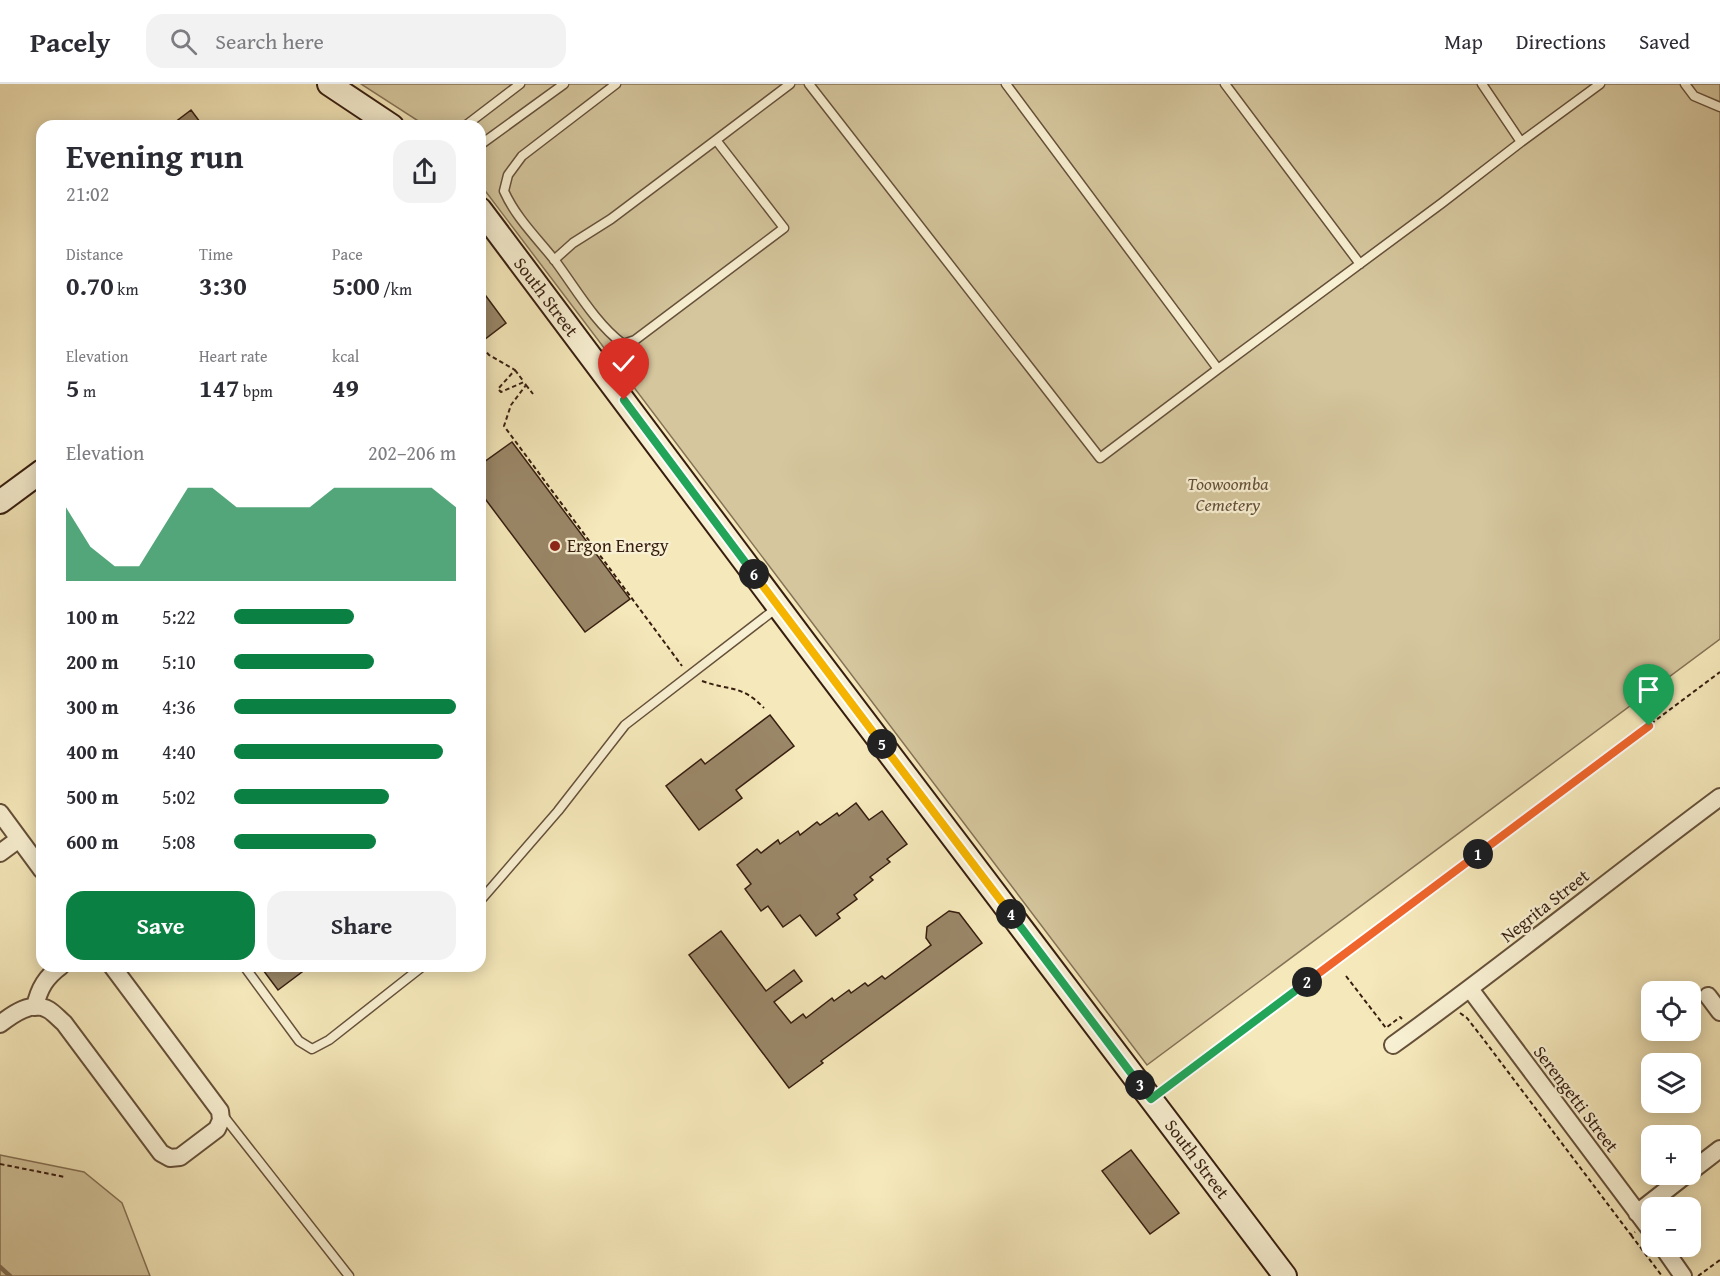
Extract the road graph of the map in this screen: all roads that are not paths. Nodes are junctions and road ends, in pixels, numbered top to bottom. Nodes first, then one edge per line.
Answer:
1 (329, 84) edge
2 (520, 84) edge
3 (564, 84) edge
4 (616, 84) edge
5 (790, 84) edge
6 (809, 84) edge
7 (1006, 84) edge
8 (1225, 84) edge
9 (1482, 84) edge
10 (1600, 84) edge
11 (1685, 84) edge
12 (1720, 106) edge
13 (383, 120) edge
14 (473, 120) edge
15 (716, 140) junction
16 (486, 142) edge
17 (1521, 142) junction
18 (486, 217) edge
19 (554, 260) junction
20 (1360, 264) junction
21 (1218, 369) junction
22 (36, 475) edge
23 (0, 502) edge
24 (779, 607) junction
25 (1720, 797) edge
26 (0, 813) edge
27 (19, 839) junction
28 (0, 853) edge
29 (36, 862) edge
30 (486, 894) edge
31 (54, 972) edge
32 (116, 972) edge
33 (248, 972) edge
34 (415, 972) edge
35 (1473, 994) junction
36 (1708, 996) dead end
37 (35, 1006) junction
38 (1720, 1012) edge
39 (0, 1024) edge
40 (1393, 1045) dead end
41 (220, 1111) junction
42 (1720, 1149) edge
43 (1701, 1164) edge
44 (1678, 1185) edge
45 (1668, 1197) edge
46 (1641, 1218) edge
47 (1670, 1257) edge
48 (349, 1276) edge
49 (1285, 1276) edge
50 (1683, 1276) edge

1 - 13 street
2 - 14 lane
3 - 16 lane
4 - 19 lane
5 - 15 lane
6 - 21 lane
7 - 21 lane
8 - 20 lane
9 - 17 lane
10 - 17 lane
11 - 12 lane
15 - 19 lane
15 - 19 lane
17 - 20 lane
18 - 24 street, South Street
20 - 21 lane
22 - 23 street
24 - 30 lane
24 - 49 street, South Street
25 - 35 street, Negrita Street
26 - 27 street
27 - 28 street
27 - 29 street
31 - 37 street
32 - 41 street
33 - 34 lane
35 - 40 street, Negrita Street
35 - 46 street, Serengetti Street
36 - 38 street
37 - 39 street
37 - 41 street
41 - 48 lane
42 - 43 street
44 - 45 street
47 - 50 street

